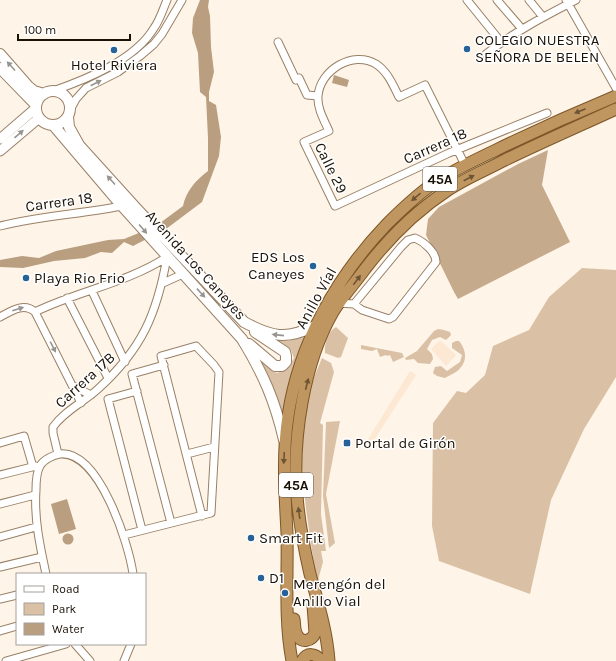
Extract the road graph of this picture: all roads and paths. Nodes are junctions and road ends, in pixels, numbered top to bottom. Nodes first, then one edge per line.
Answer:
1 (167, 0) edge
2 (467, 0) edge
3 (497, 0) edge
4 (529, 0) edge
5 (559, 0) edge
6 (576, 0) edge
7 (182, 1) edge
8 (566, 4) edge
9 (544, 17) junction
10 (522, 30) junction
11 (278, 42) dead end
12 (501, 42) junction
13 (0, 54) edge
14 (486, 54) dead end
15 (0, 68) edge
16 (616, 88) edge
17 (48, 93) junction
18 (318, 96) junction
19 (616, 96) edge
20 (616, 109) edge
21 (37, 110) junction
22 (547, 113) dead end
23 (69, 114) junction
24 (54, 126) junction
25 (0, 139) edge
26 (457, 150) junction
27 (0, 151) edge
28 (465, 165) junction
29 (122, 206) junction
30 (335, 206) joint
31 (134, 212) junction
32 (0, 226) edge
33 (167, 257) junction
34 (183, 274) junction
35 (163, 282) junction
36 (92, 291) junction
37 (67, 298) junction
38 (340, 303) junction
39 (354, 304) junction
40 (35, 312) junction
41 (0, 317) edge
42 (244, 322) junction
43 (315, 326) junction
44 (242, 339) junction
45 (125, 362) junction
46 (164, 365) junction
47 (108, 378) junction
48 (73, 386) junction
49 (137, 391) junction
50 (91, 395) junction
51 (82, 403) junction
52 (285, 442) junction
53 (0, 443) edge
54 (214, 447) junction
55 (58, 454) junction
56 (186, 454) junction
57 (36, 466) junction
58 (0, 475) edge
59 (36, 495) junction
60 (0, 504) edge
61 (202, 516) junction
62 (171, 523) junction
63 (36, 527) junction
64 (142, 530) junction
65 (124, 535) junction
66 (0, 537) edge
67 (42, 557) junction
68 (0, 567) edge
69 (310, 572) junction
70 (46, 573) edge
71 (133, 573) edge
72 (287, 574) junction
73 (16, 595) edge
74 (0, 600) edge
75 (16, 626) edge
76 (0, 630) edge
77 (62, 645) edge
78 (76, 645) edge
79 (131, 645) edge
80 (6, 661) edge
81 (90, 661) edge
82 (124, 661) edge
83 (292, 661) edge
84 (302, 661) edge
85 (321, 661) edge
86 (329, 661) edge

1 - 17 street
2 - 12 street
3 - 10 street
4 - 9 street
5 - 8 street
6 - 8 street
23 -> 7 street
8 - 9 street
8 - 16 street
9 - 10 street
10 - 12 street
11 - 18 street
12 - 14 street
17 -> 13 main road
15 - 21 main road
17 - 21 main road
17 - 23 main road
18 - 26 street
18 - 30 street, Calle 29
19 -> 28 highway, Anillo Víal / 45A
38 -> 20 highway, Anillo Víal / 45A
21 - 24 main road
21 - 25 street
27 -> 21 street
22 - 26 street, Carrera 18
23 - 24 main road
31 -> 23 main road, Avenida Los Caneyes
24 - 29 main road, Avenida Los Caneyes
26 - 28 street
26 - 30 street, Carrera 18
28 -> 43 highway, Anillo Víal / 45A
29 - 31 main road, Avenida Los Caneyes
29 - 32 street, Carrera 18
31 -> 33 main road, Avenida Los Caneyes
31 - 42 main road, Avenida Los Caneyes
33 - 34 main road, Avenida Los Caneyes
33 - 35 street, Carrera 17B
33 - 36 street
34 - 35 street
34 -> 44 main road, Avenida Los Caneyes
35 - 45 street, Carrera 17B
36 - 37 street
36 - 45 street
37 - 40 street
37 - 47 street
38 - 39 street
69 -> 38 highway, Anillo Víal / 45A
39 - 39 street
41 -> 40 street
40 -> 48 street
43 -> 42 main road, Avenida Los Caneyes
42 - 44 main road
43 - 52 highway, Anillo Víal / 45A
44 - 52 main road, Avenida Los Caneyes
45 - 47 street, Carrera 17B
46 - 49 street
46 - 54 street
46 - 56 street
47 - 50 street, Carrera 17B
48 - 50 street
48 - 51 street
49 - 62 street
49 - 64 street
50 - 51 street, Carrera 17B
51 - 55 street, Carrera 17B
52 -> 72 highway, Anillo Víal / 45A
53 - 57 street
54 - 56 street
54 - 61 street
55 - 57 street
55 - 65 street
56 - 61 street
57 - 58 street
57 - 59 street
59 - 60 street
59 - 63 street
61 - 62 street
62 - 64 street
63 - 66 street
63 - 67 street
64 - 65 street
65 - 71 street
67 - 68 street
67 - 70 street
69 - 72 highway
69 - 86 highway, Anillo Víal / 45A
72 - 83 highway, Anillo Víal / 45A
73 - 74 street
75 - 76 street
77 - 80 street
78 - 81 street
79 - 82 street
84 - 85 highway

